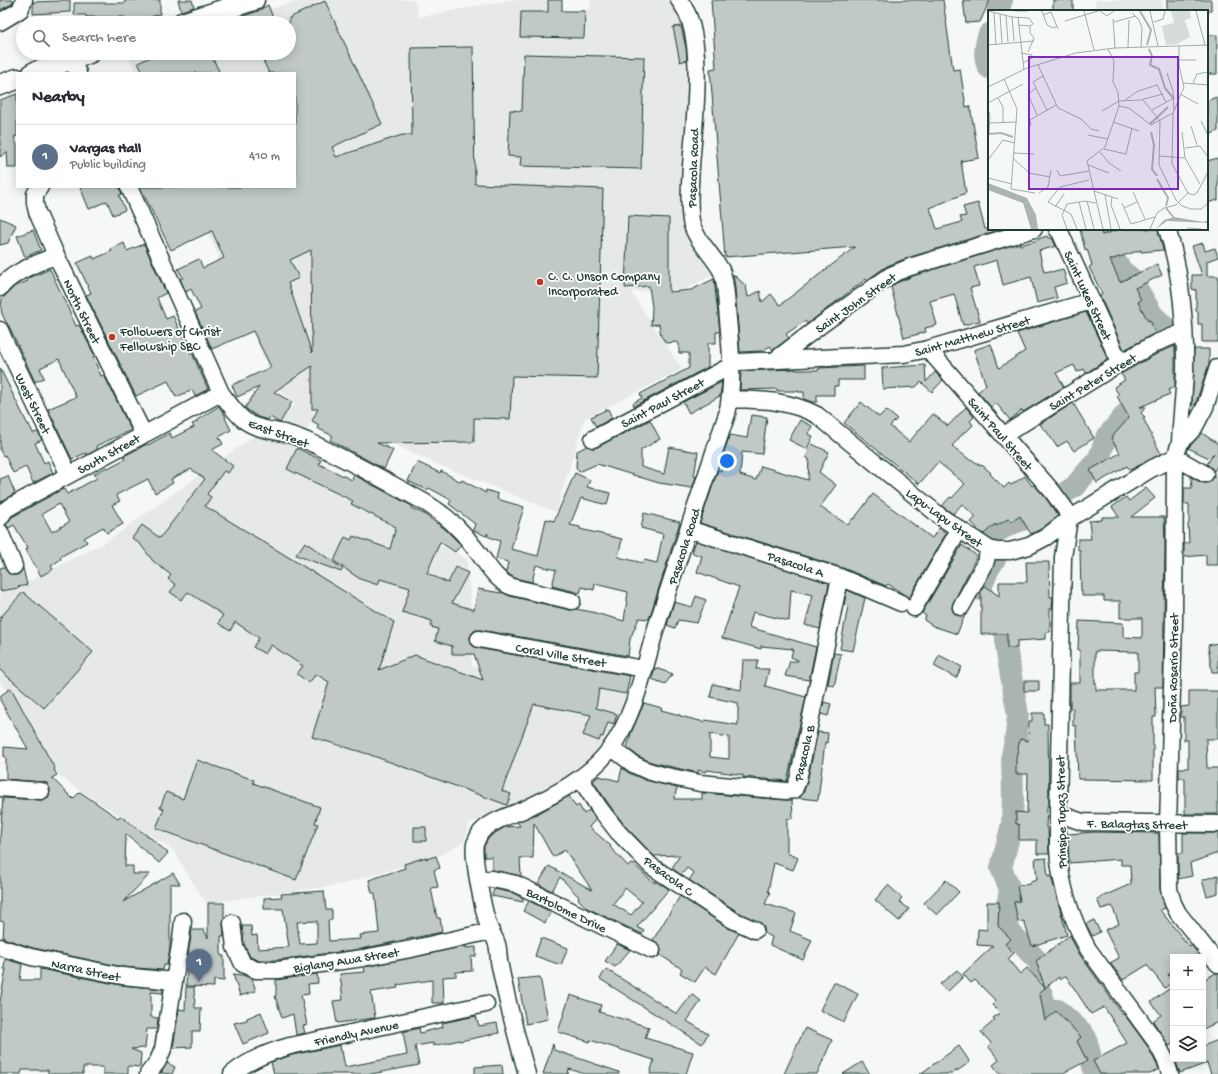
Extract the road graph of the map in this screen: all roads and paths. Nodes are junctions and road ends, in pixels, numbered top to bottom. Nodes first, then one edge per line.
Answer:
1 (24, 0) edge
2 (254, 0) edge
3 (679, 0) edge
4 (204, 16) edge
5 (0, 22) edge
6 (79, 62) edge
7 (37, 72) edge
8 (16, 79) edge
9 (0, 85) edge
10 (39, 188) edge
11 (128, 188) edge
12 (1031, 230) edge
13 (1058, 230) edge
14 (1167, 230) edge
15 (56, 255) junction
16 (0, 288) edge
17 (1091, 301) junction
18 (0, 330) edge
19 (1184, 332) junction
20 (928, 349) junction
21 (775, 360) junction
22 (1120, 363) junction
23 (732, 365) junction
24 (1218, 367) edge
25 (221, 392) junction
26 (731, 399) junction
27 (143, 434) junction
28 (1004, 436) junction
29 (593, 439) dead end
30 (1178, 450) junction
31 (1206, 474) dead end
32 (68, 475) junction
33 (0, 518) edge
34 (1069, 519) junction
35 (688, 529) junction
36 (959, 530) junction
37 (0, 532) edge
38 (989, 549) junction
39 (14, 566) dead end
40 (840, 577) junction
41 (572, 601) dead end
42 (961, 607) dead end
43 (479, 639) dead end
44 (644, 669) junction
45 (612, 748) junction
46 (582, 781) junction
47 (0, 788) edge
48 (41, 791) dead end
49 (1058, 812) junction
50 (1168, 824) junction
51 (1218, 824) edge
52 (479, 880) junction
53 (183, 921) dead end
54 (232, 923) dead end
55 (755, 930) dead end
56 (491, 931) junction
57 (0, 947) edge
58 (652, 950) dead end
59 (1218, 964) edge
60 (174, 981) junction
61 (486, 1004) dead end
62 (148, 1074) edge
63 (232, 1074) edge
64 (527, 1074) edge
65 (1170, 1074) edge

1 - 5 street
2 - 4 main road
3 - 23 street, Pasacola Road
6 - 7 main road
8 - 9 main road
10 - 15 street, North Street
11 - 25 street, East Street
12 - 21 street, Saint John Street
13 - 17 street, Saint Lukes Street
14 - 19 street, Doña Rosario Street
15 - 16 street
15 - 27 street, North Street
17 - 20 street, Saint Matthew Street
17 - 22 street, Saint Lukes Street
18 - 32 street, West Street
19 - 22 street, Saint Peter Street
19 - 30 street, Doña Rosario Street
20 - 21 street, Saint Matthew Street
20 - 28 street, Saint Paul Street
21 - 23 street, Saint Matthew Street
22 - 28 street, Saint Peter Street
23 - 26 street, Pasacola Road
23 - 29 street, Saint Paul Street
24 - 30 street
25 - 27 street, South Street
25 - 41 street, East Street
26 - 35 street, Pasacola Road
26 - 36 street, Lapu-Lapu Street
27 - 32 street, South Street
28 - 34 street, Saint Paul Street
30 - 31 street
30 - 34 street, Lapu-Lapu Street
30 - 50 street, Doña Rosario Street
32 - 33 street, South Street
34 - 38 street, Lapu-Lapu Street
34 - 49 street, Prinsipe Tupaz Street
35 - 40 street, Pasacola A
35 - 44 street, Pasacola Road
36 - 38 street, Lapu-Lapu Street
36 - 40 street, Pasacola A
37 - 39 street
38 - 42 street
40 - 45 street, Pasacola B
43 - 44 street, Coral Ville Street
44 - 45 street, Pasacola Road
45 - 46 street, Pasacola Road
46 - 52 street, Pasacola Road
46 - 55 street, Pasacola C
47 - 48 street
49 - 50 street, F. Balagtas Street
49 - 65 street, Prinsipe Tupaz Street
50 - 51 street, F. Balagtas Street
50 - 59 street, Doña Rosario Street
52 - 56 street, Pasacola Road
52 - 58 street, Bartolome Drive
53 - 60 street
54 - 56 street, Biglang Awa Street
56 - 64 street, Pasacola Road
57 - 60 street, Narra Street
60 - 62 street
61 - 63 street, Friendly Avenue

